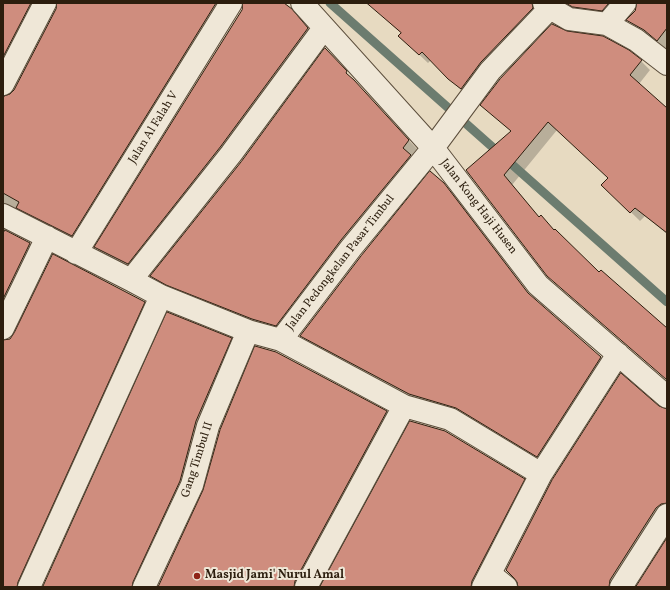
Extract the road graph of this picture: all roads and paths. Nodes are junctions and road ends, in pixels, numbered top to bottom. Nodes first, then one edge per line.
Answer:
1 (45, 3) edge
2 (231, 3) edge
3 (302, 3) edge
4 (625, 3) edge
5 (547, 6) edge
6 (607, 24) junction
7 (324, 28) junction
8 (667, 64) edge
9 (3, 84) edge
10 (434, 145) junction
11 (3, 215) edge
12 (47, 237) junction
13 (76, 253) junction
14 (131, 280) junction
15 (161, 296) junction
16 (3, 328) edge
17 (248, 331) junction
18 (281, 340) junction
19 (618, 354) junction
20 (667, 397) edge
21 (404, 406) junction
22 (541, 474) junction
23 (667, 515) edge
24 (493, 583) edge
25 (29, 587) edge
26 (144, 587) edge
27 (306, 587) edge
28 (621, 587) edge

1 - 9 street
2 - 13 street, Jalan Al Falah V
3 - 7 street, Jalan Kong Haji Husen
4 - 6 street
5 - 6 street
5 - 10 street, Jalan Pedongkelan Pasar Timbul
6 - 8 street
7 - 10 street, Jalan Kong Haji Husen
7 - 14 street
10 - 18 street, Jalan Pedongkelan Pasar Timbul
10 - 19 street, Jalan Kong Haji Husen
11 - 12 street, Jalan Pedongkelan Pasar Timbul
12 - 13 street, Jalan Pedongkelan Pasar Timbul
12 - 16 street
13 - 14 street, Jalan Pedongkelan Pasar Timbul
14 - 15 street, Jalan Pedongkelan Pasar Timbul
15 - 17 street, Jalan Pedongkelan Pasar Timbul
15 - 25 street
17 - 18 street, Jalan Pedongkelan Pasar Timbul
17 - 26 street, Gang Timbul II
18 - 21 street
19 - 20 street, Jalan Kong Haji Husen
19 - 22 street
21 - 22 street
21 - 27 street
22 - 24 street
23 - 28 street

